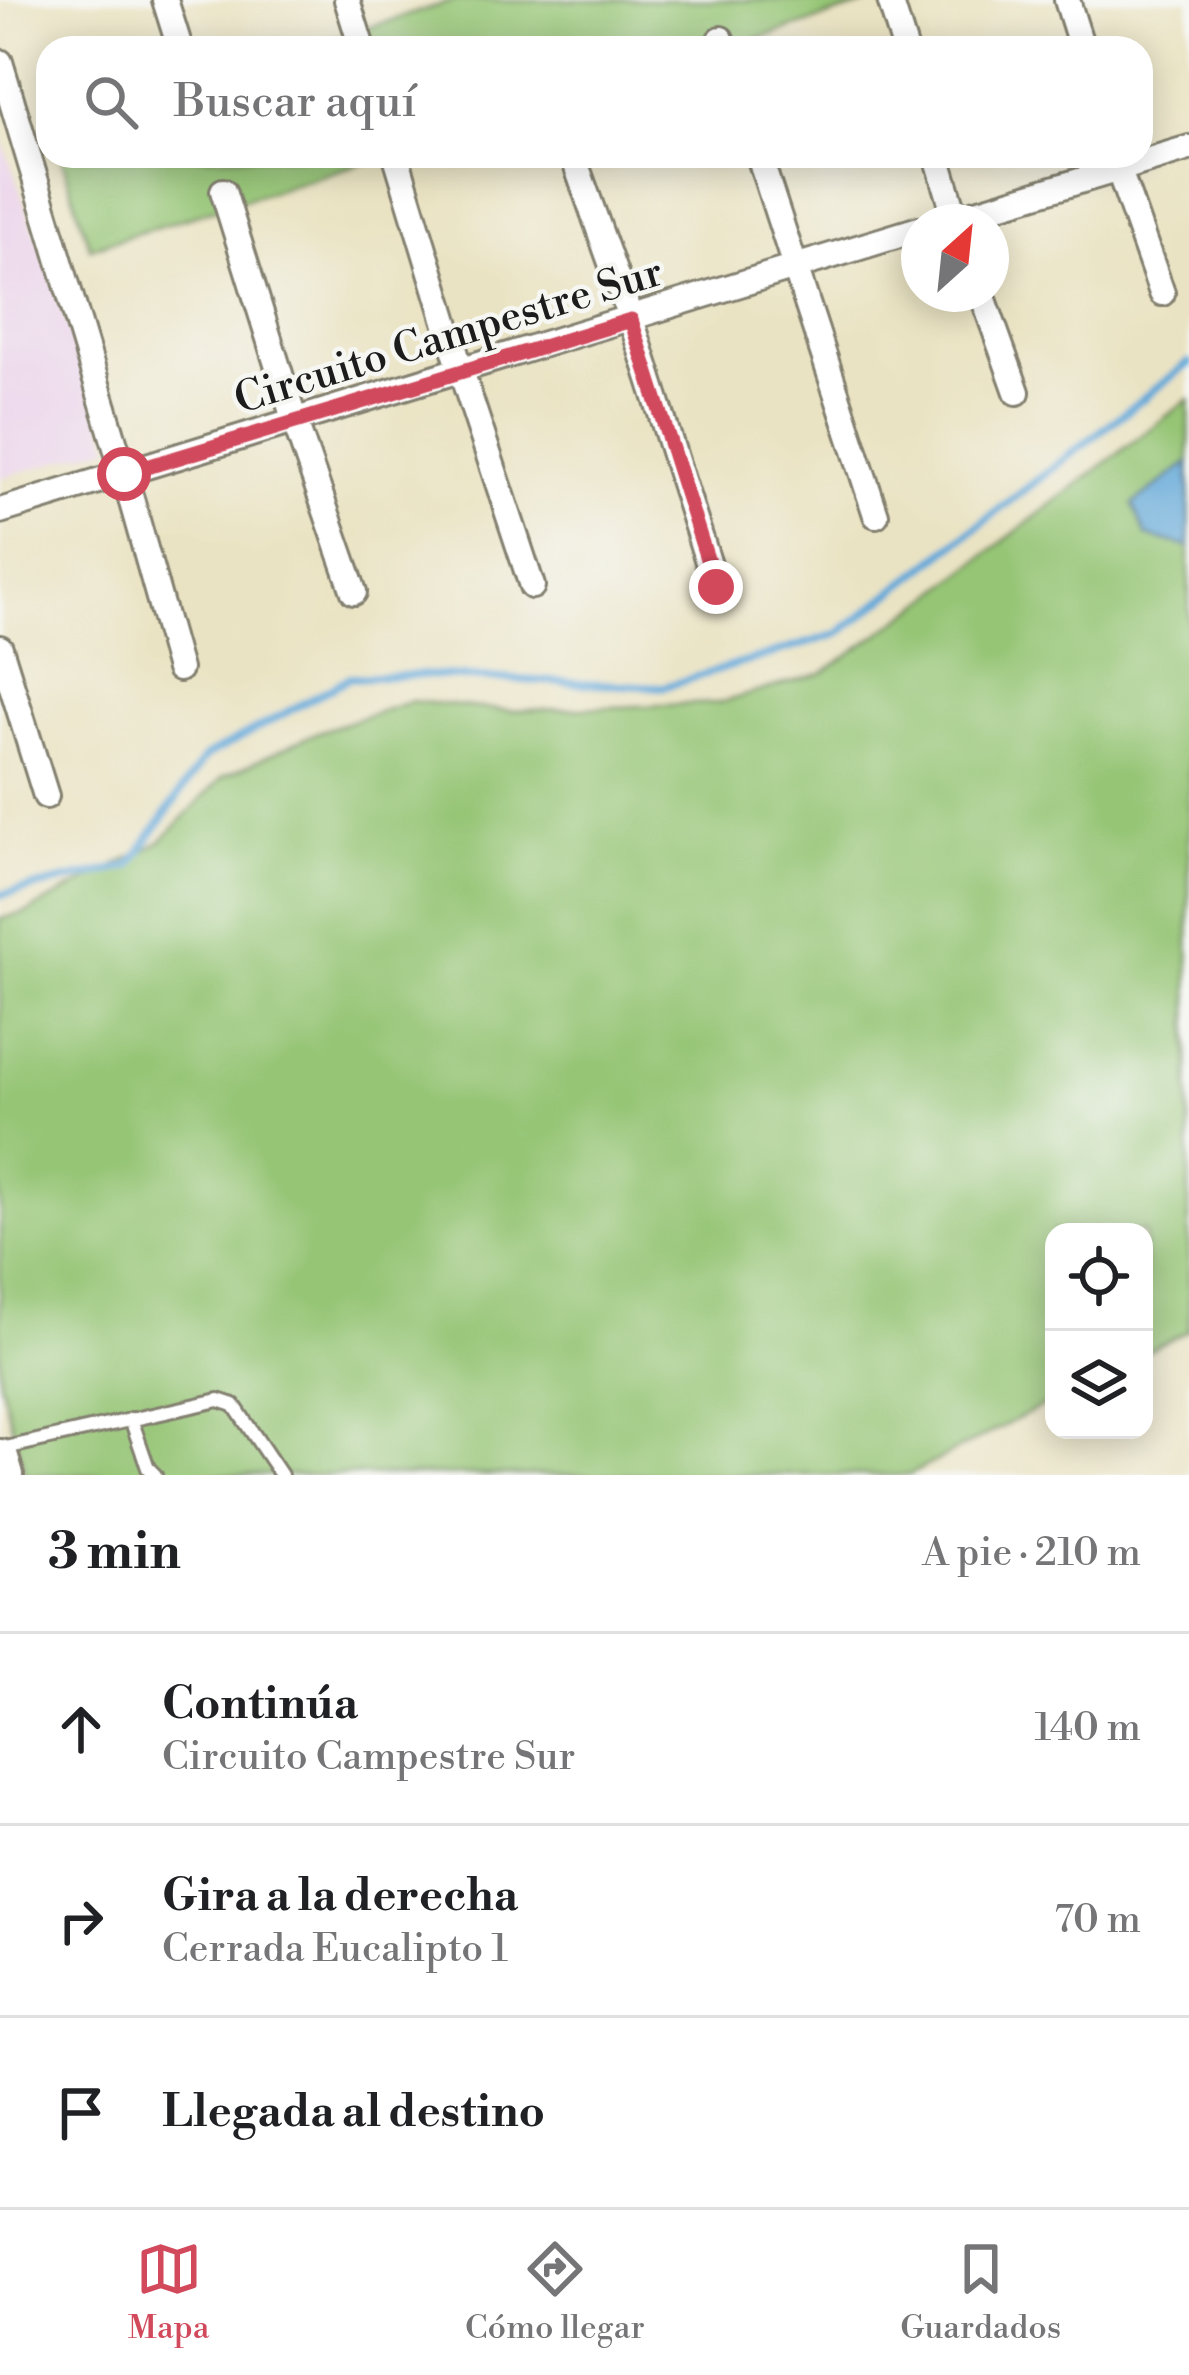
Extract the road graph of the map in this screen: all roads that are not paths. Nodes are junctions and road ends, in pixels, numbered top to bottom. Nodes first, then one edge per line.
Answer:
1 (164, 0) edge
2 (346, 0) edge
3 (890, 0) edge
4 (1067, 0) edge
5 (176, 36) edge
6 (358, 36) edge
7 (901, 36) edge
8 (1078, 36) edge
9 (0, 62) edge
10 (1189, 148) edge
11 (1153, 155) edge
12 (400, 168) edge
13 (577, 168) edge
14 (763, 168) edge
15 (940, 168) edge
16 (1102, 168) edge
17 (1118, 168) edge
18 (224, 191) dead end
19 (948, 204) edge
20 (1000, 204) edge
21 (901, 234) edge
22 (795, 266) junction
23 (1162, 293) dead end
24 (988, 312) edge
25 (631, 320) junction
26 (461, 371) junction
27 (1017, 392) dead end
28 (296, 422) junction
29 (124, 474) junction
30 (0, 511) edge
31 (876, 515) dead end
32 (532, 586) dead end
33 (716, 587) dead end
34 (355, 592) dead end
35 (0, 648) edge
36 (179, 669) dead end
37 (46, 796) dead end
38 (131, 1419) junction
39 (0, 1454) edge
40 (5, 1475) edge
41 (155, 1475) edge
42 (281, 1475) edge

1 - 5 street
2 - 6 street
3 - 7 street
4 - 8 street
9 - 29 street
10 - 11 street
12 - 26 street
13 - 25 street
14 - 22 street
15 - 19 street
16 - 20 street
17 - 23 street
18 - 28 street
21 - 22 street, Circuito Campestre Sur
22 - 25 street, Circuito Campestre Sur
22 - 31 street
24 - 27 street
25 - 26 street, Circuito Campestre Sur
25 - 33 street
26 - 28 street, Circuito Campestre Sur
26 - 32 street
28 - 29 street, Circuito Campestre Sur
28 - 34 street
29 - 30 street, Circuito Campestre Sur
29 - 36 street
35 - 37 street
38 - 39 lane
38 - 41 lane
38 - 42 lane
39 - 40 street

